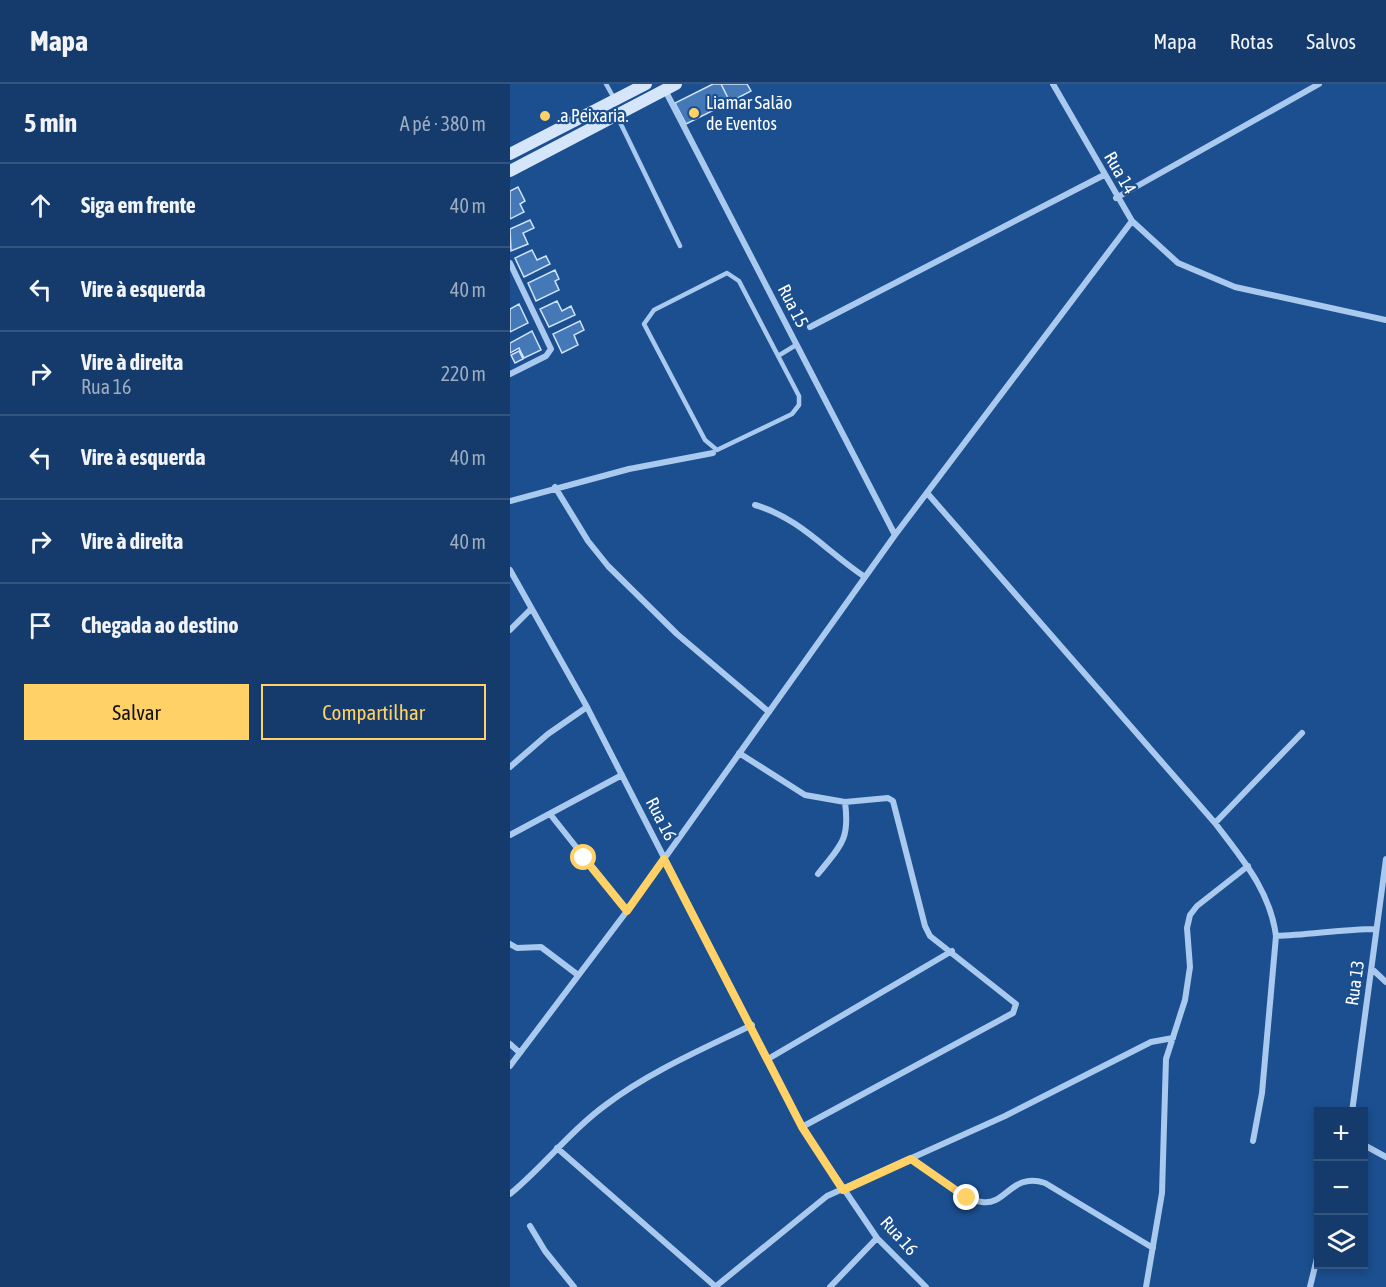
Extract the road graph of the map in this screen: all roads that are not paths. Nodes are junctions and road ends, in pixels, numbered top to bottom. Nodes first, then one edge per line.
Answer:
1 (606, 84) edge
2 (644, 84) edge
3 (1053, 84) edge
4 (1319, 84) edge
5 (671, 87) edge
6 (615, 100) junction
7 (616, 115) junction
8 (510, 154) edge
9 (510, 171) edge
10 (1104, 175) junction
11 (1116, 198) junction
12 (1132, 221) junction
13 (680, 246) dead end
14 (510, 263) edge
15 (1386, 320) edge
16 (810, 327) dead end
17 (796, 345) junction
18 (778, 356) junction
19 (510, 374) edge
20 (713, 453) dead end
21 (555, 487) junction
22 (928, 494) junction
23 (510, 501) edge
24 (755, 505) dead end
25 (895, 535) junction
26 (510, 570) edge
27 (865, 577) junction
28 (530, 610) junction
29 (510, 630) edge
30 (587, 707) junction
31 (769, 712) junction
32 (1302, 733) dead end
33 (739, 753) junction
34 (510, 767) edge
35 (622, 775) junction
36 (845, 802) junction
37 (550, 814) junction
38 (1215, 823) junction
39 (510, 835) edge
40 (664, 859) junction
41 (1386, 859) edge
42 (1248, 866) junction
43 (1385, 869) edge
44 (818, 874) dead end
45 (627, 911) junction
46 (1377, 929) junction
47 (1276, 936) junction
48 (510, 944) edge
49 (952, 951) junction
50 (1372, 969) junction
51 (578, 975) junction
52 (1386, 982) edge
53 (752, 1025) junction
54 (1173, 1038) junction
55 (510, 1044) edge
56 (520, 1053) junction
57 (768, 1059) junction
58 (510, 1066) edge
59 (1353, 1107) edge
60 (802, 1127) junction
61 (1253, 1141) dead end
62 (1368, 1147) edge
63 (556, 1148) junction
64 (1386, 1157) edge
65 (911, 1159) junction
66 (843, 1190) junction
67 (510, 1194) edge
68 (530, 1226) dead end
69 (877, 1238) junction
70 (1153, 1248) junction
71 (1314, 1269) edge
72 (574, 1287) edge
73 (716, 1287) edge
74 (830, 1287) edge
75 (926, 1287) edge
76 (1146, 1287) edge
77 (1310, 1287) edge

1 - 6 lane
2 - 6 main road
3 - 10 street, Rua 14
4 - 11 street
5 - 7 main road
5 - 17 street, Rua 15
6 - 8 main road
7 - 9 main road
7 - 13 lane
10 - 11 street, Rua 14
10 - 16 street
11 - 12 street, Rua 14
12 - 15 street, Rua 14
12 - 22 street
14 - 19 street
17 - 18 lane
17 - 25 street, Rua 15
18 - 18 lane
20 - 21 street
21 - 23 street
21 - 31 street
22 - 25 street
22 - 38 street
24 - 27 street
25 - 27 street
26 - 28 street, Rua 16
27 - 31 street
28 - 29 street
28 - 30 street, Rua 16
30 - 34 street
30 - 35 street, Rua 16
31 - 33 street
32 - 38 street
33 - 36 street
33 - 40 street
35 - 37 street
35 - 40 street, Rua 16
36 - 44 street
36 - 49 street
37 - 39 street
37 - 45 street
38 - 42 street
40 - 45 street
40 - 53 street, Rua 16
41 - 43 street, Rua 13
42 - 47 street
42 - 54 street
43 - 46 street, Rua 13
45 - 51 street
46 - 47 street
46 - 50 street, Rua 13
47 - 61 street
48 - 51 street
49 - 57 street
49 - 60 street
50 - 52 street
50 - 59 street, Rua 13
51 - 56 street
53 - 57 street, Rua 16
53 - 63 street
54 - 65 street
54 - 70 street
55 - 56 street
56 - 58 street
57 - 60 street, Rua 16
60 - 66 street, Rua 16
62 - 64 street
63 - 67 street
63 - 73 street
65 - 66 street
65 - 70 street
66 - 69 street, Rua 16
66 - 73 street
68 - 72 street
69 - 74 street
69 - 75 street, Rua 16
70 - 76 street
71 - 77 street

